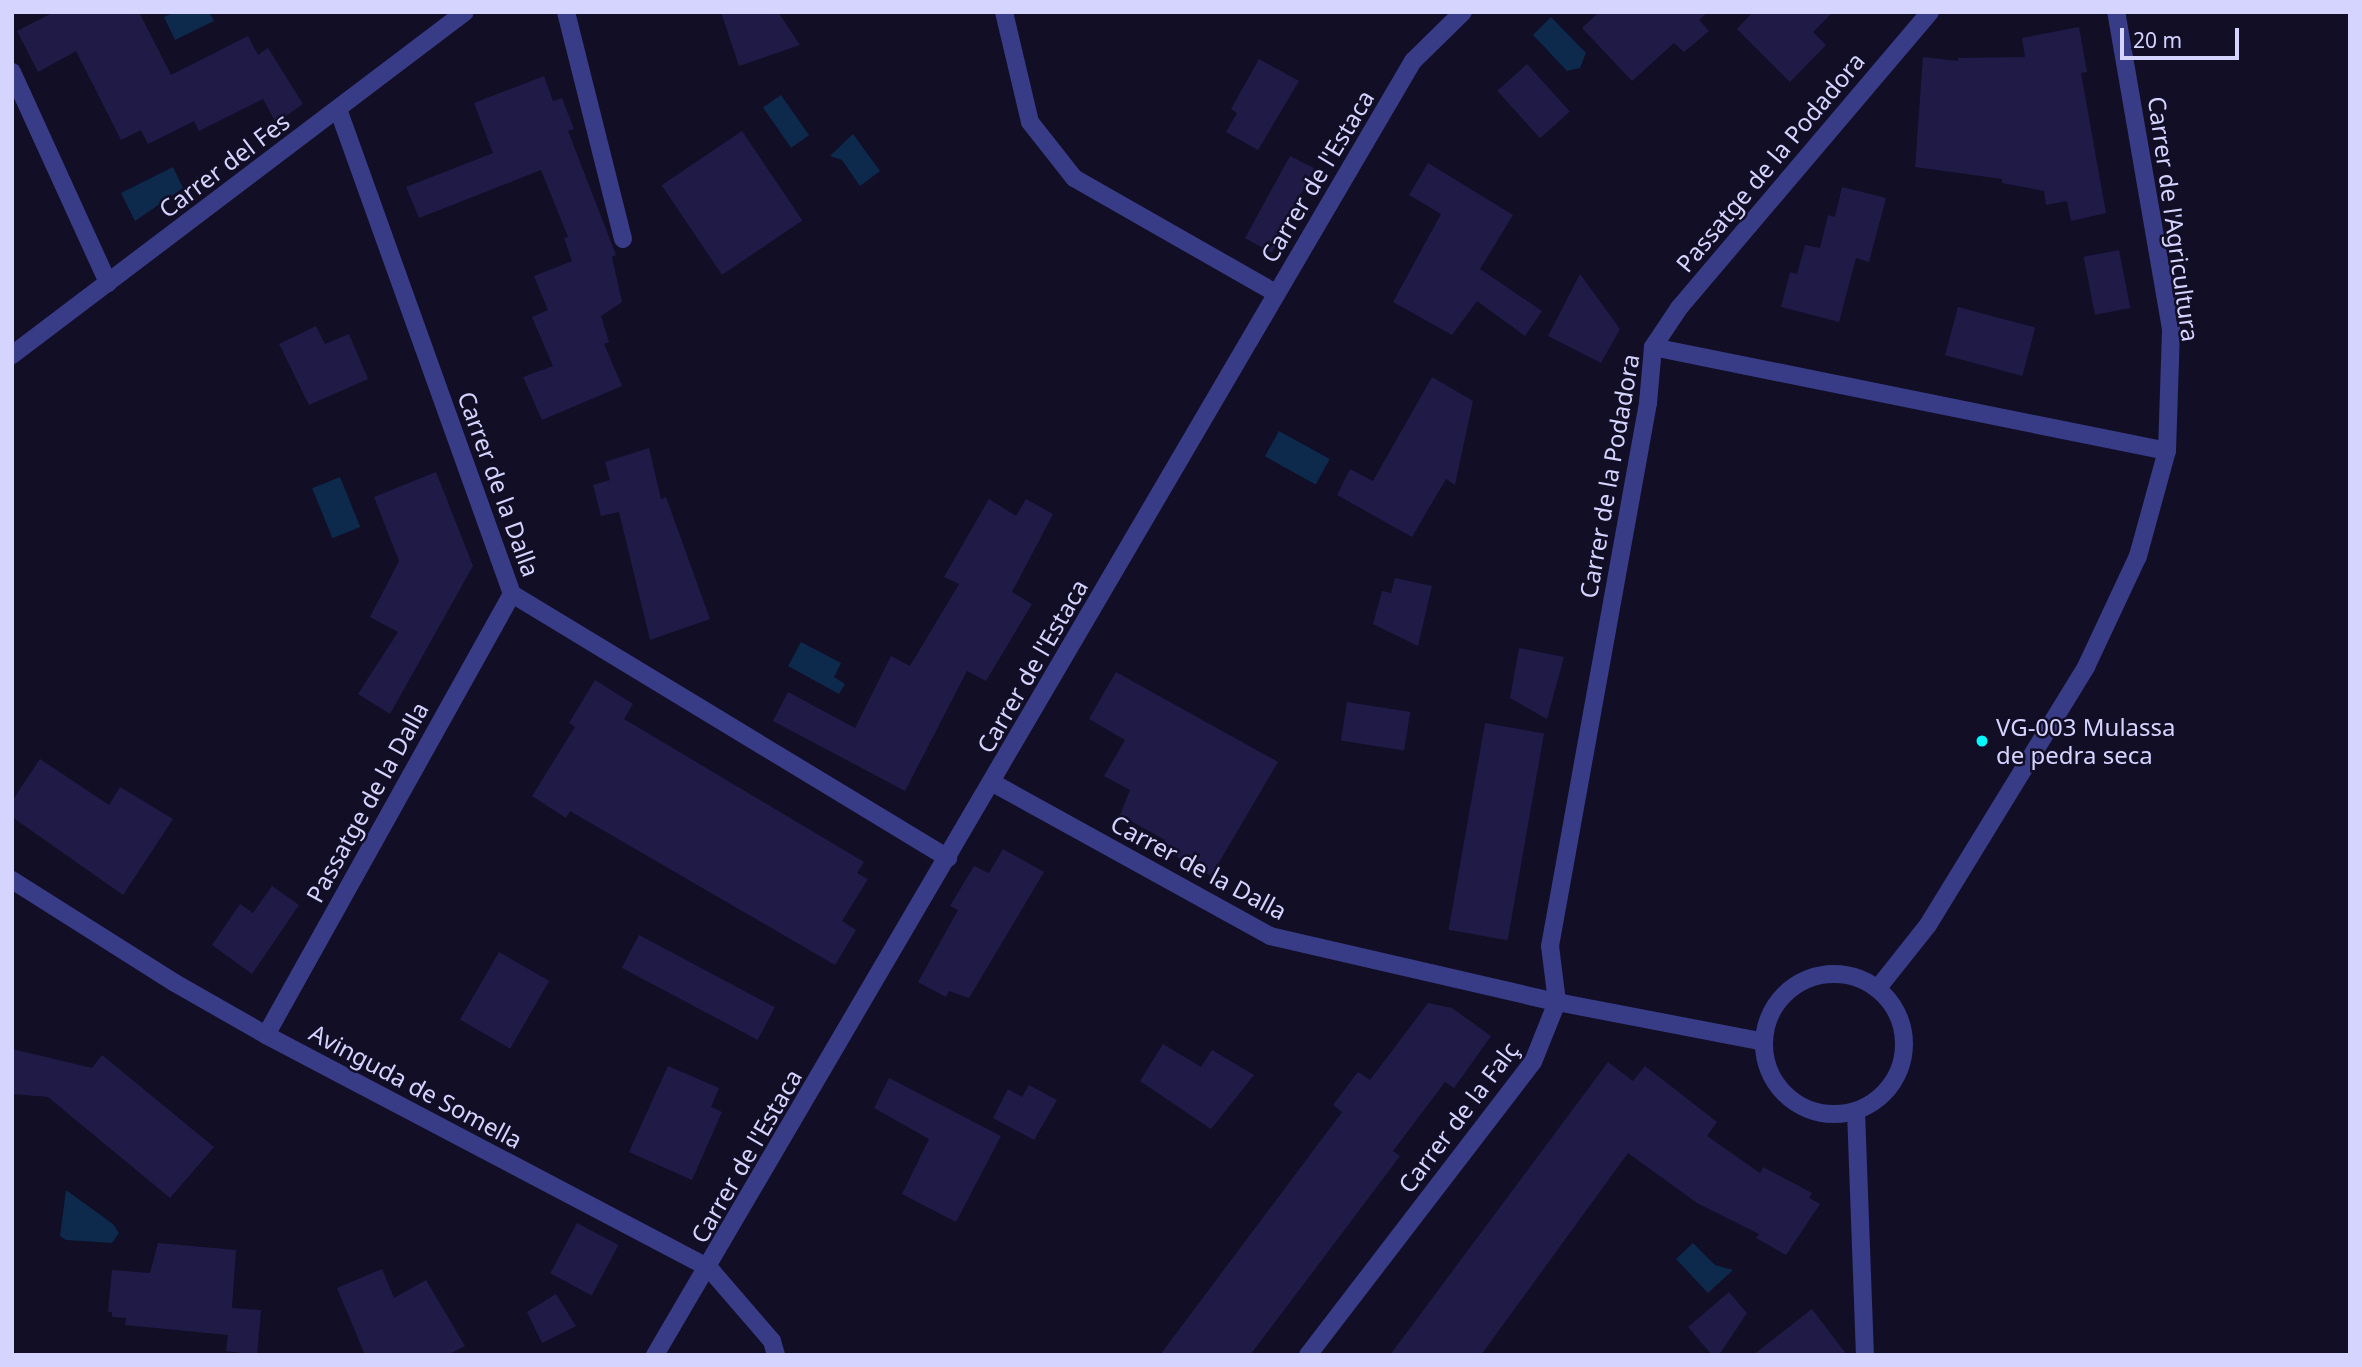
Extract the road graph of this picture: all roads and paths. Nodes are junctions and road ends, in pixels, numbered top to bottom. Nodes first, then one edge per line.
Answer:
1 (465, 12) edge
2 (566, 12) edge
3 (1004, 12) edge
4 (1463, 12) edge
5 (1930, 12) edge
6 (2116, 12) edge
7 (12, 72) edge
8 (338, 109) junction
9 (623, 239) dead end
10 (108, 283) junction
11 (1276, 293) junction
12 (1653, 347) junction
13 (12, 355) edge
14 (2167, 451) junction
15 (512, 594) junction
16 (993, 783) junction
17 (948, 858) junction
18 (12, 880) edge
19 (1878, 988) junction
20 (1557, 1002) junction
21 (266, 1035) junction
22 (1764, 1042) junction
23 (1856, 1111) junction
24 (709, 1268) junction
25 (655, 1355) edge
26 (776, 1355) edge
27 (1308, 1355) edge
28 (1866, 1355) edge

1 - 8 street, Carrer del Fes
2 - 9 street
3 - 11 street
4 - 11 street, Carrer de l'Estaca
5 - 12 street, Passatge de la Podadora
6 - 14 street, Carrer de l'Agricultura
7 - 10 street
8 - 10 street, Carrer del Fes
8 - 15 street, Carrer de la Dalla
10 - 13 street, Carrer del Fes
11 - 16 street, Carrer de l'Estaca
12 - 14 street, Carrer de la Podadora
12 - 20 street, Carrer de la Podadora
14 - 19 street, Carrer de l'Agricultura
15 - 17 street, Carrer de la Dalla
15 - 21 street, Passatge de la Dalla
16 - 17 street, Carrer de l'Estaca
16 - 20 street, Carrer de la Dalla
17 - 24 street, Carrer de l'Estaca
18 - 21 street, Avinguda de Somella
19 - 22 street
19 - 23 street
20 - 22 street
20 - 27 street, Carrer de la Falç
21 - 24 street, Avinguda de Somella
22 - 23 street
23 - 28 street
24 - 25 street, Carrer de l'Estaca
24 - 26 street, Avinguda de Somella

